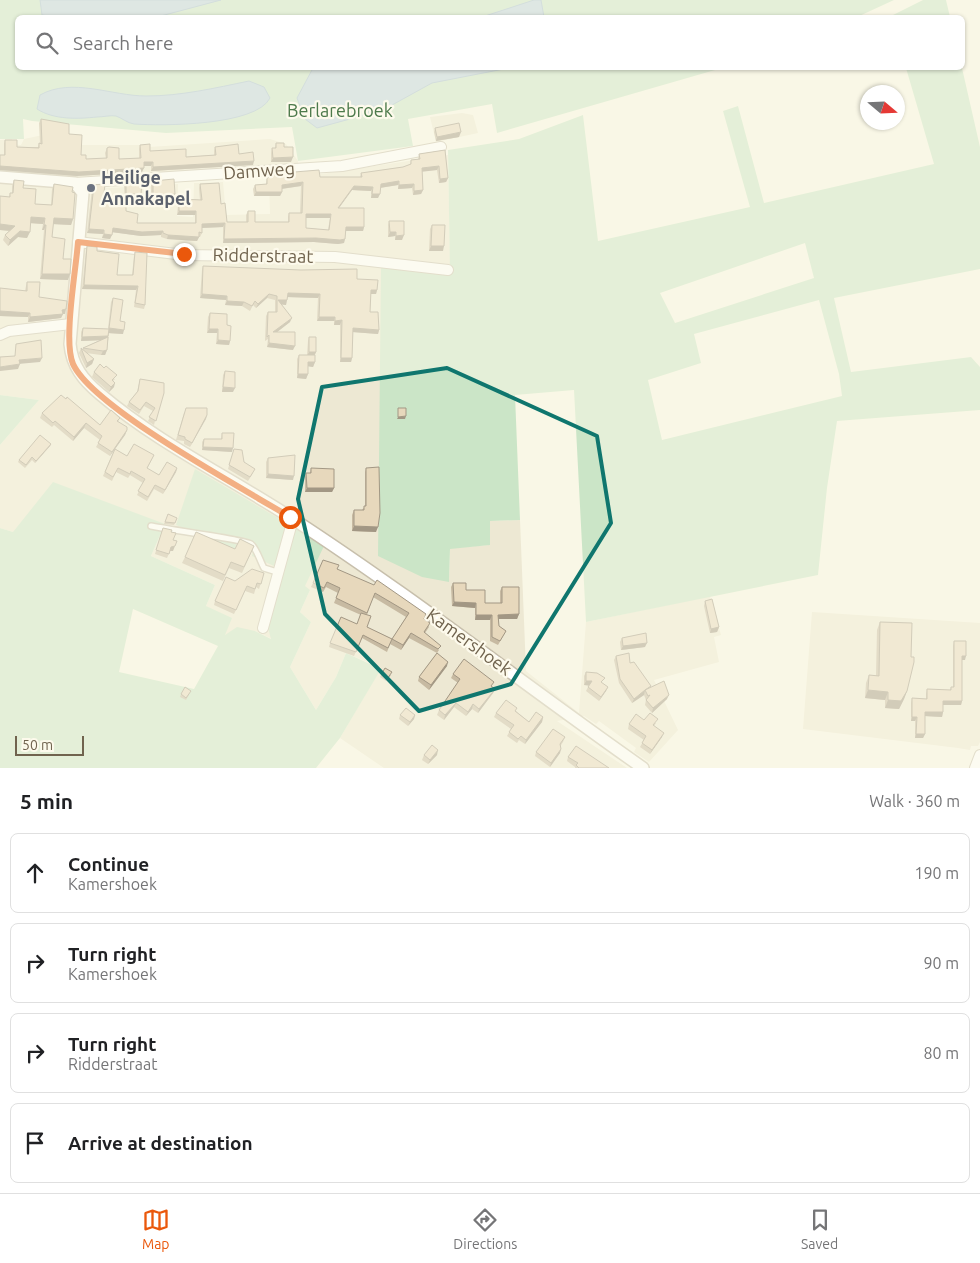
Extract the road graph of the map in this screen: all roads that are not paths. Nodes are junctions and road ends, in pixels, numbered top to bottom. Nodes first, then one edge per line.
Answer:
1 (441, 147) dead end
2 (0, 177) edge
3 (75, 183) junction
4 (78, 242) junction
5 (448, 270) dead end
6 (71, 324) junction
7 (0, 334) edge
8 (293, 519) junction
9 (151, 526) dead end
10 (277, 572) junction
11 (263, 628) dead end
12 (980, 755) edge
13 (644, 768) edge
14 (975, 768) edge

1 - 3 street, Damweg
2 - 3 street
3 - 4 street, Kamershoek
4 - 5 street, Ridderstraat
4 - 6 street, Kamershoek
6 - 7 street
6 - 8 street, Kamershoek
8 - 10 street
8 - 13 street, Kamershoek
9 - 10 lane
10 - 11 street
12 - 14 street

